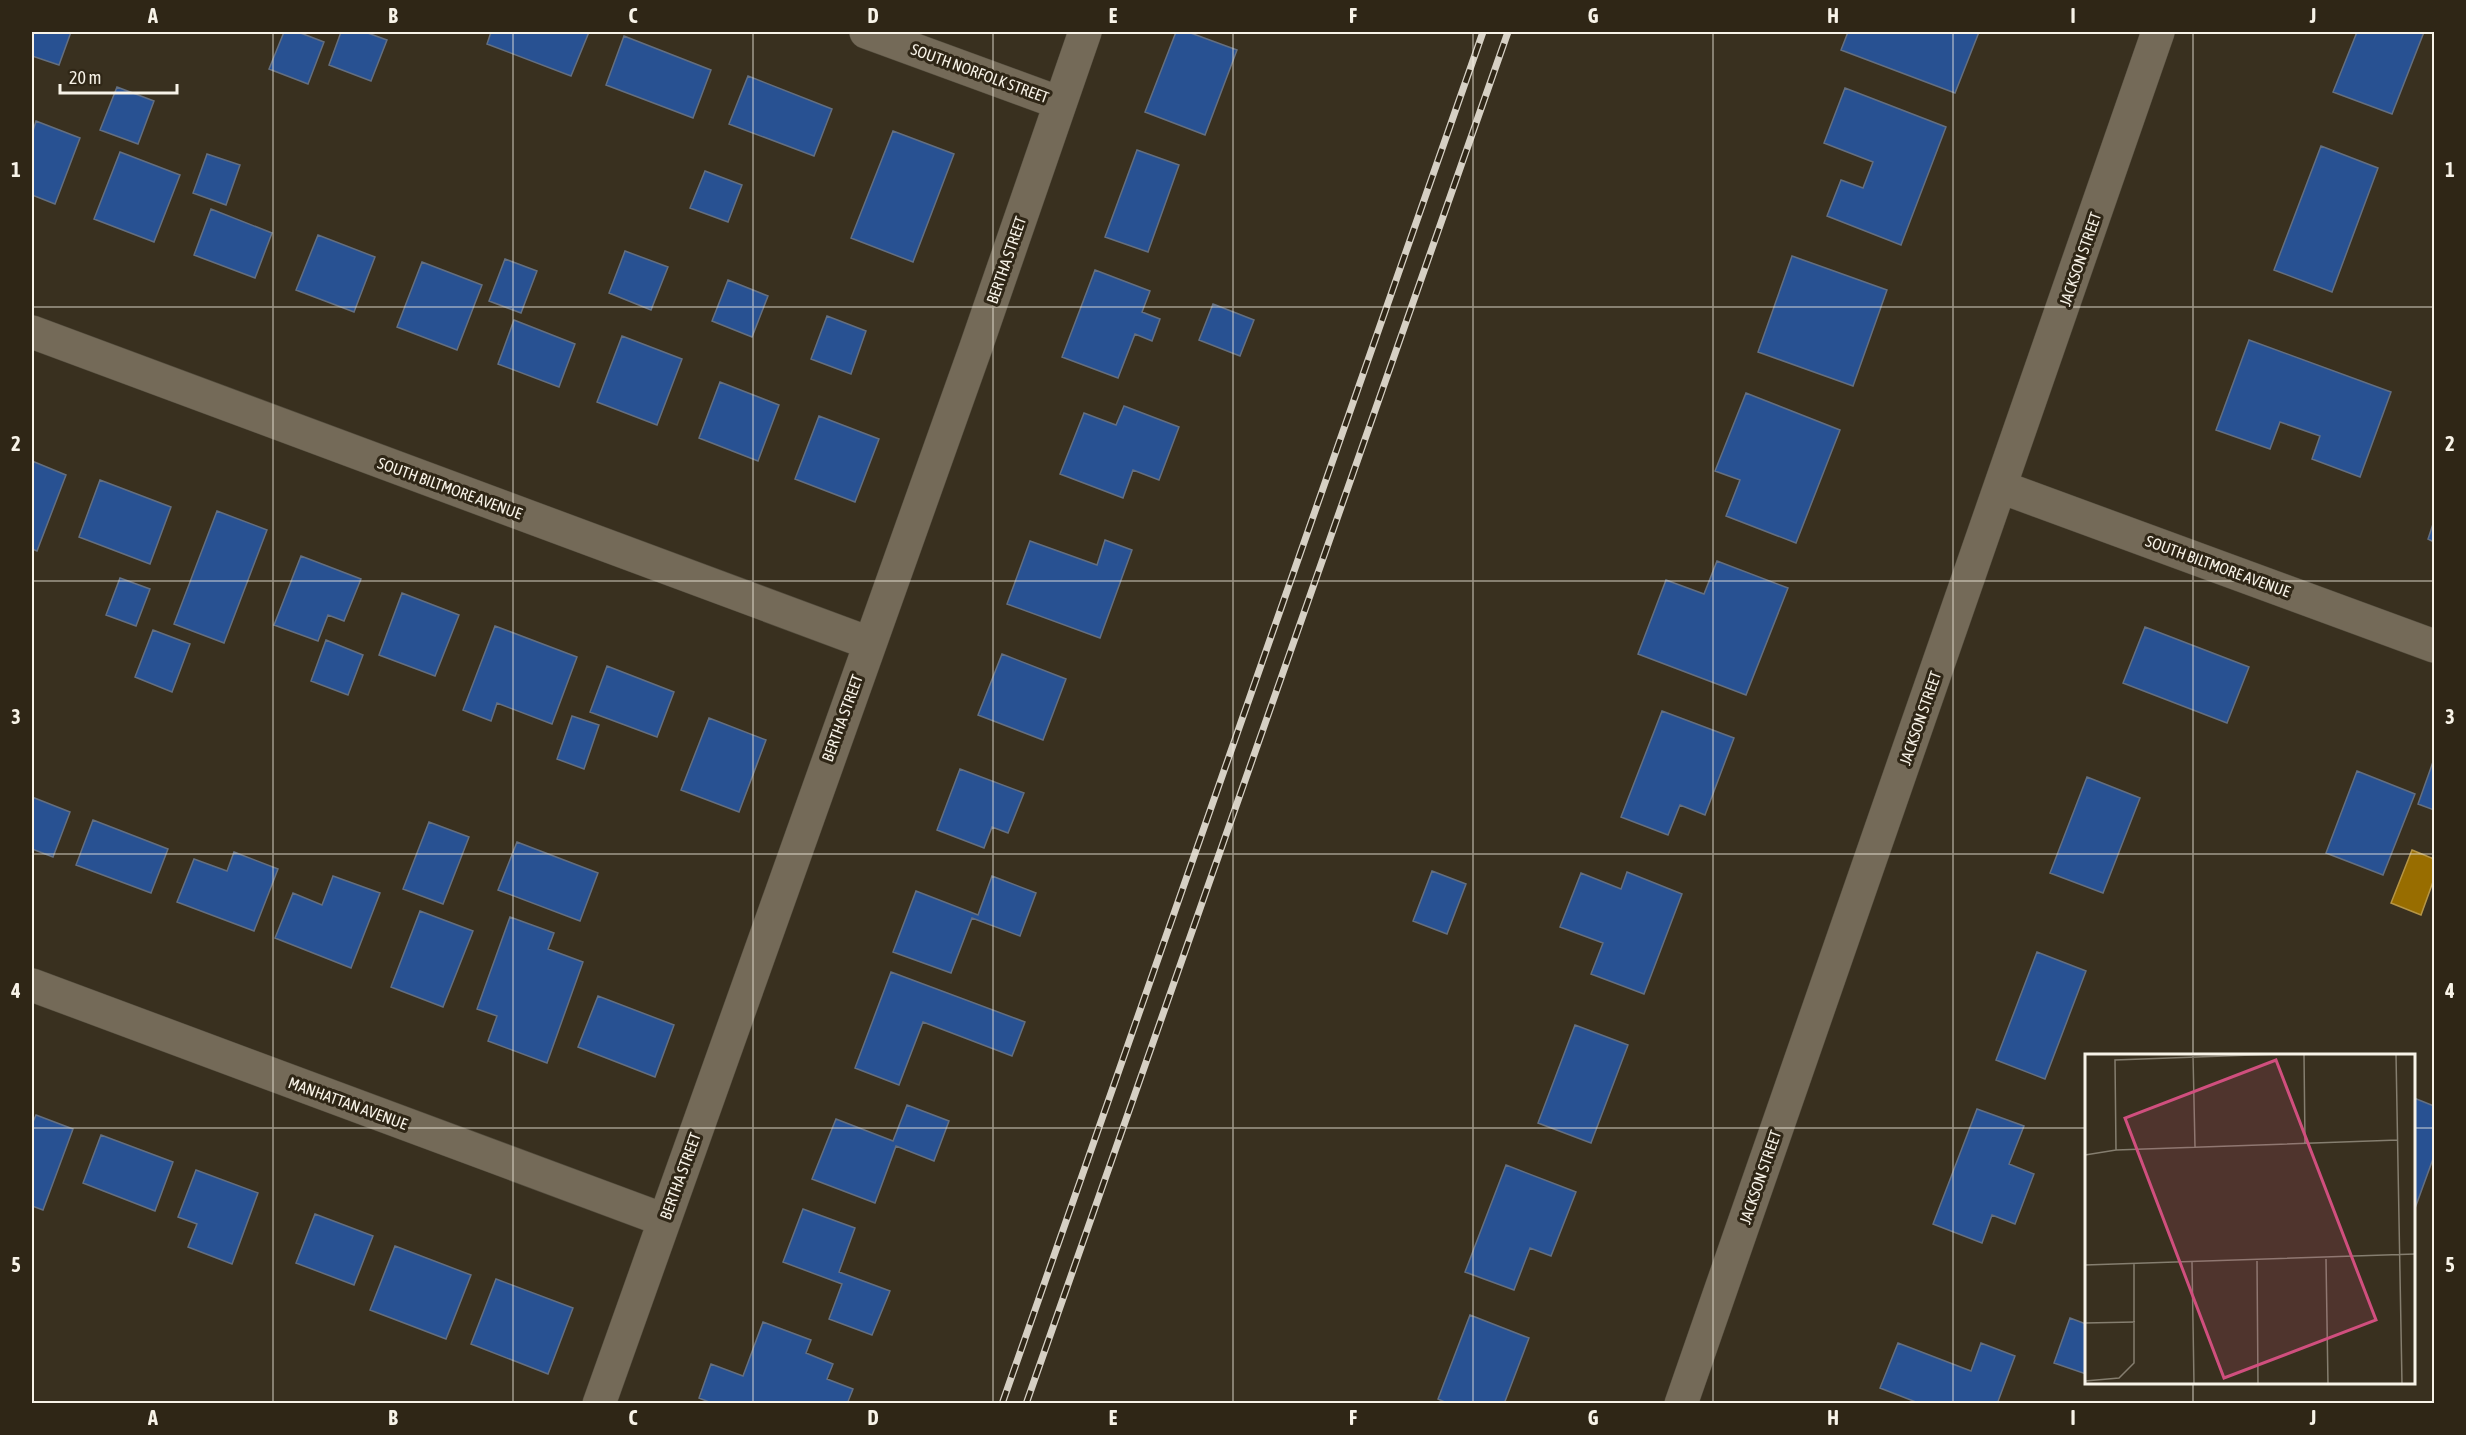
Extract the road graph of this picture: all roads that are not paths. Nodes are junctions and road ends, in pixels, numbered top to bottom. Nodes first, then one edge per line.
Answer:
1 (866, 32) edge
2 (1085, 32) edge
3 (2158, 32) edge
4 (1060, 103) junction
5 (32, 332) edge
6 (2001, 487) junction
7 (869, 644) junction
8 (2434, 646) edge
9 (32, 985) edge
10 (664, 1220) junction
11 (599, 1404) edge
12 (1681, 1404) edge

1 - 4 street, SOUTH NORFOLK STREET
2 - 4 street, BERTHA STREET
3 - 6 street, JACKSON STREET
4 - 7 street, BERTHA STREET
5 - 7 street, SOUTH BILTMORE AVENUE
6 - 8 street, SOUTH BILTMORE AVENUE
6 - 12 street, JACKSON STREET
7 - 10 street, BERTHA STREET
9 - 10 street, MANHATTAN AVENUE
10 - 11 street, BERTHA STREET

